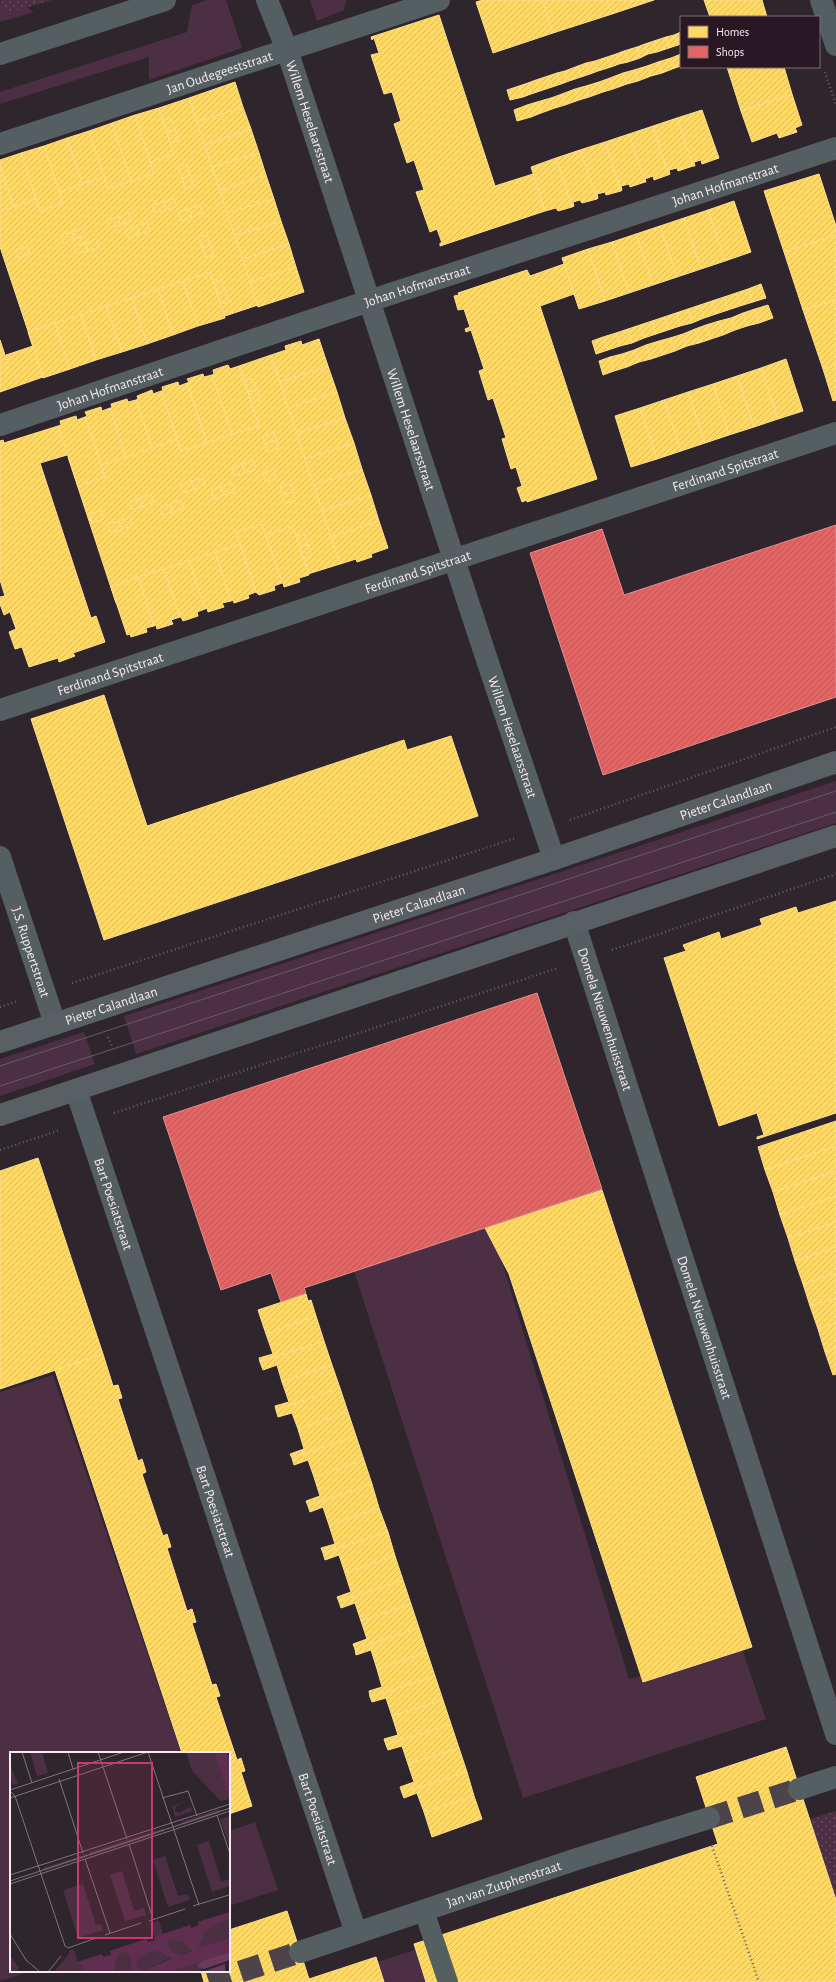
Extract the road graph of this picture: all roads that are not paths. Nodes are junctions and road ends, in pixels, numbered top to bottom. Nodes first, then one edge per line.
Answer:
1 (165, 0) edge
2 (268, 0) edge
3 (439, 0) edge
4 (822, 0) edge
5 (836, 45) edge
6 (287, 50) junction
7 (0, 54) edge
8 (0, 144) edge
9 (836, 148) edge
10 (369, 301) junction
11 (0, 425) edge
12 (836, 433) edge
13 (454, 560) junction
14 (0, 710) edge
15 (836, 762) edge
16 (836, 836) edge
17 (0, 857) edge
18 (554, 859) junction
19 (574, 922) junction
20 (55, 1024) junction
21 (0, 1042) edge
22 (76, 1090) junction
23 (0, 1115) edge
24 (836, 1734) edge
25 (836, 1777) edge
26 (799, 1789) tunnel mouth
27 (710, 1818) tunnel mouth
28 (424, 1911) junction
29 (356, 1934) junction
30 (300, 1952) tunnel mouth
31 (448, 1982) edge

1 - 7 street
2 - 6 street, Willem Heselaarsstraat
3 - 6 street, Jan Oudegeeststraat
4 - 5 street
6 - 8 street, Jan Oudegeeststraat
6 - 10 street, Willem Heselaarsstraat
9 - 10 street, Johan Hofmanstraat
10 - 11 street, Johan Hofmanstraat
10 - 13 street, Willem Heselaarsstraat
12 - 13 street, Ferdinand Spitstraat
13 - 14 street, Ferdinand Spitstraat
13 - 18 street, Willem Heselaarsstraat
15 - 18 street, Pieter Calandlaan
16 - 19 street
17 - 20 street, J.S. Ruppertstraat
18 - 20 street, Pieter Calandlaan
19 - 22 street
19 - 24 street, Domela Nieuwenhuisstraat
20 - 21 street, Pieter Calandlaan
22 - 23 street
22 - 29 street, Bart Poesiatstraat
25 - 26 street
27 - 28 street, Jan van Zutphenstraat
28 - 29 street, Jan van Zutphenstraat
28 - 31 lane
29 - 30 street, Jan van Zutphenstraat

